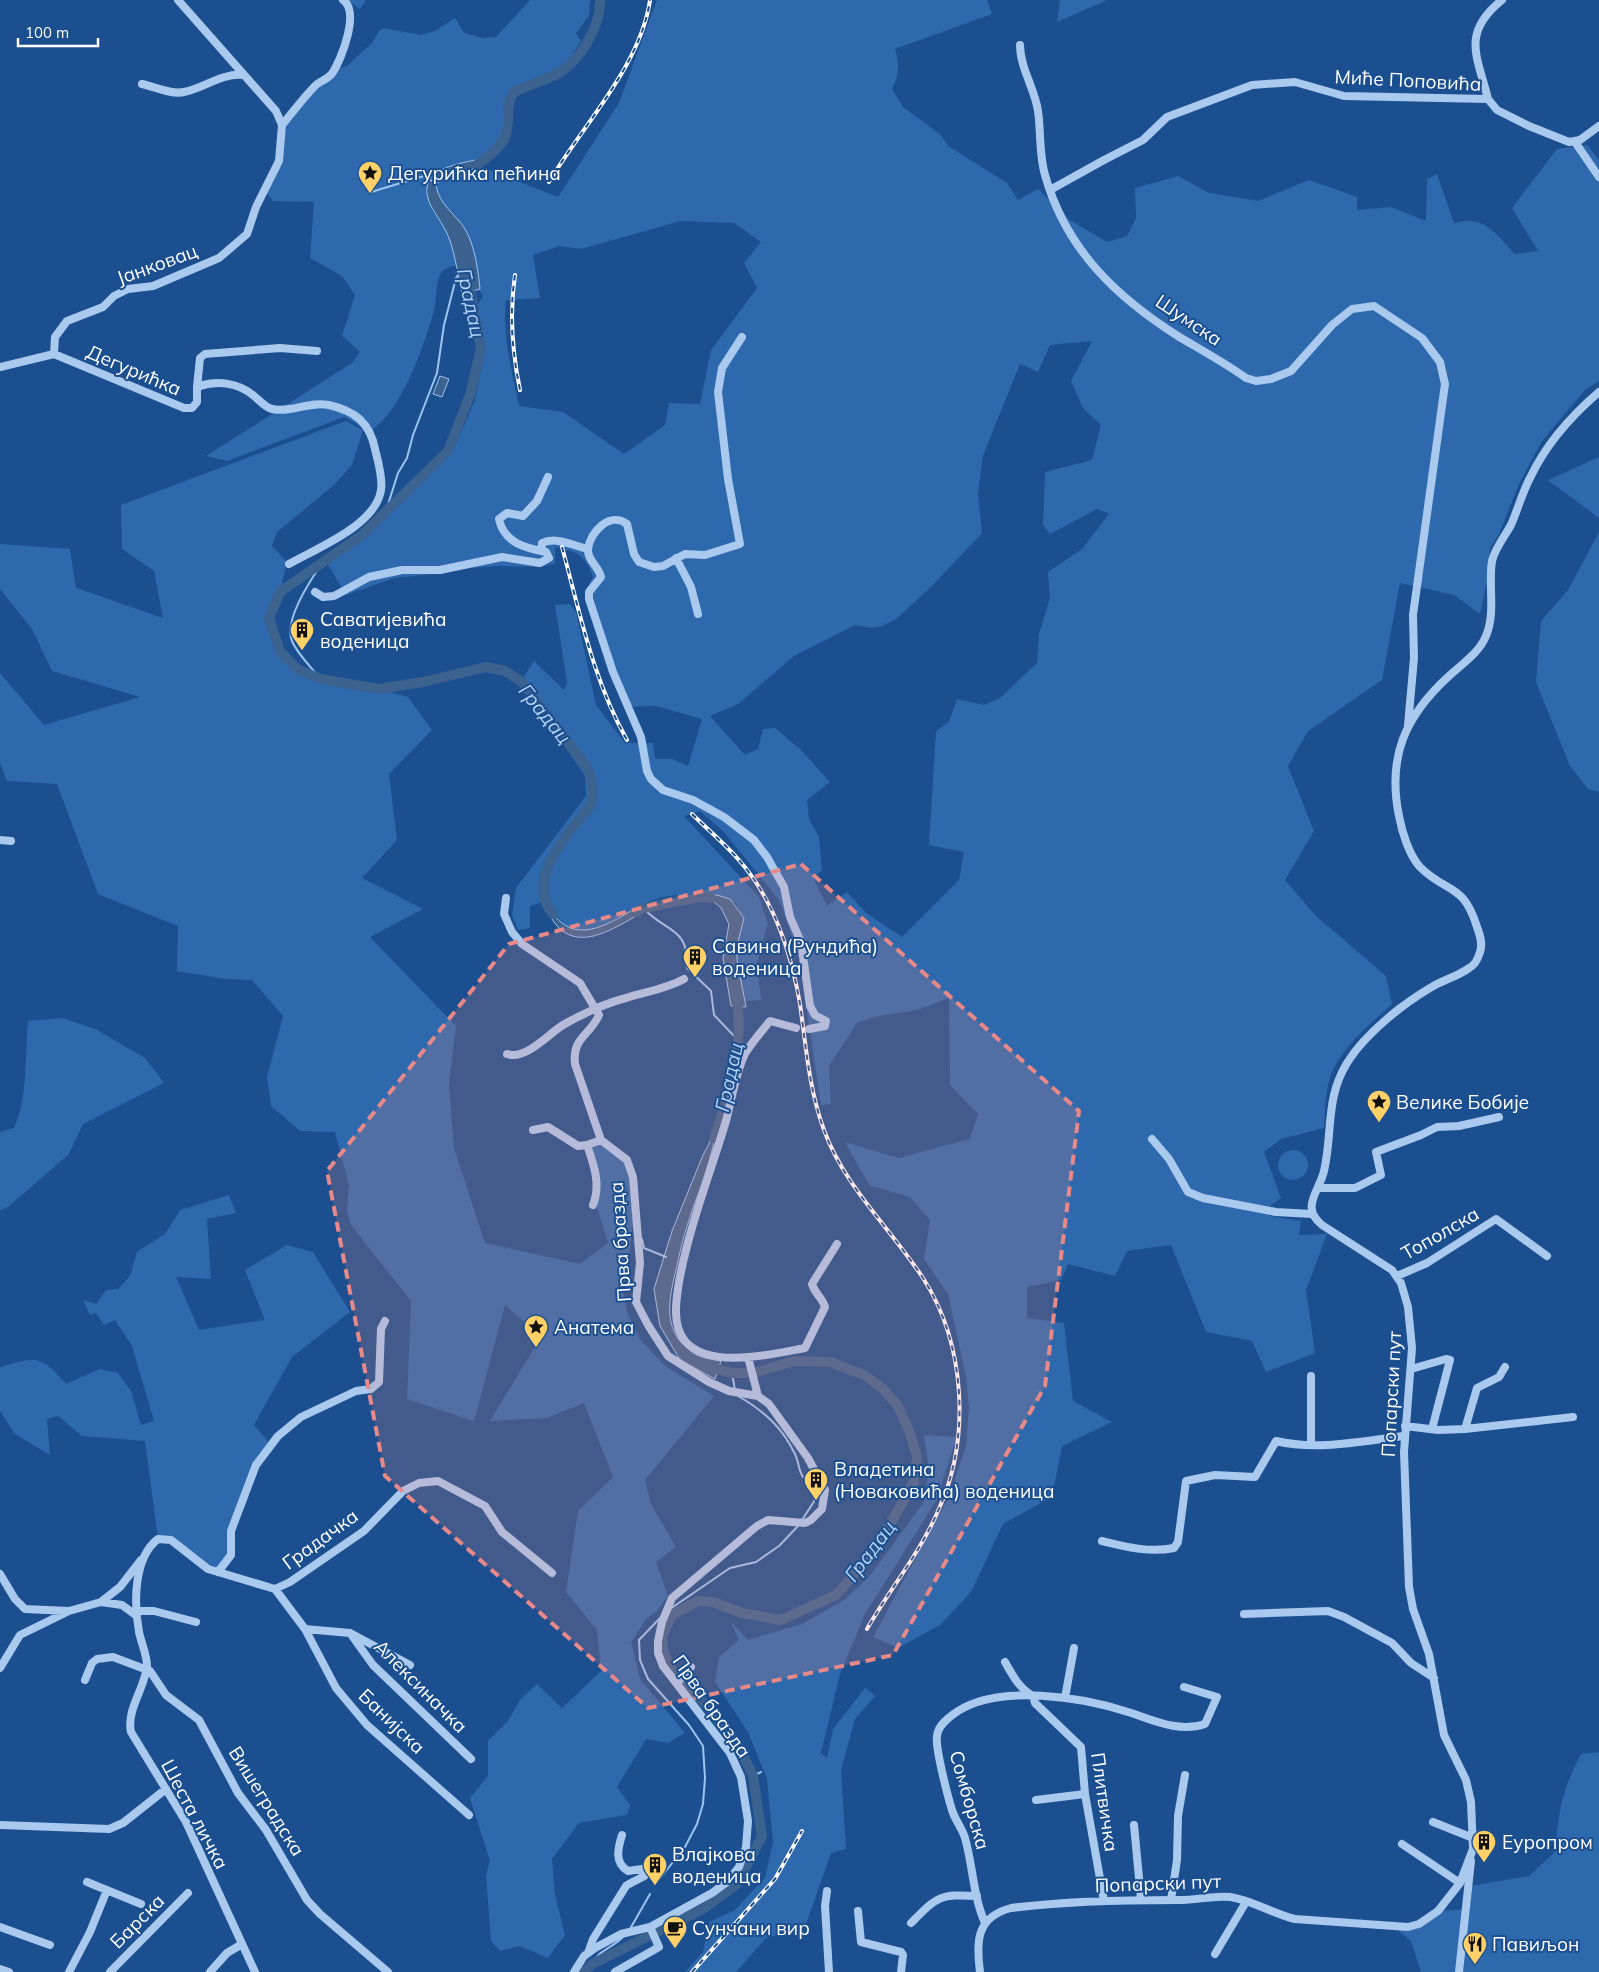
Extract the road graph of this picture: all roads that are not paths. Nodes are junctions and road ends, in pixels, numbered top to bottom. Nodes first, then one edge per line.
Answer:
1 (178, 0) edge
2 (343, 0) edge
3 (1502, 0) edge
4 (1020, 45) dead end
5 (243, 75) junction
6 (142, 84) dead end
7 (1488, 99) junction
8 (282, 125) junction
9 (1599, 126) edge
10 (1575, 142) junction
11 (1599, 177) edge
12 (1050, 190) junction
13 (742, 337) dead end
14 (317, 351) dead end
15 (54, 354) junction
16 (0, 367) edge
17 (197, 387) junction
18 (1599, 392) edge
19 (548, 477) dead end
20 (588, 549) junction
21 (541, 551) junction
22 (676, 558) junction
23 (289, 564) dead end
24 (315, 592) dead end
25 (698, 614) dead end
26 (1408, 725) junction
27 (0, 840) edge
28 (11, 841) dead end
29 (506, 898) dead end
30 (684, 979) dead end
31 (597, 1010) junction
32 (796, 1028) dead end
33 (809, 1029) dead end
34 (507, 1054) dead end
35 (1499, 1117) dead end
36 (533, 1130) dead end
37 (1152, 1138) dead end
38 (601, 1140) junction
39 (587, 1146) junction
40 (1318, 1188) junction
41 (593, 1205) dead end
42 (1312, 1214) junction
43 (837, 1244) dead end
44 (1547, 1256) dead end
45 (1397, 1276) junction
46 (385, 1321) dead end
47 (748, 1359) junction
48 (1504, 1367) dead end
49 (1411, 1370) junction
50 (1311, 1376) dead end
51 (758, 1396) junction
52 (1573, 1417) dead end
53 (1405, 1426) junction
54 (1432, 1430) junction
55 (1465, 1430) junction
56 (1404, 1436) junction
57 (1311, 1445) junction
58 (1102, 1541) dead end
59 (142, 1559) junction
60 (218, 1572) junction
61 (552, 1573) dead end
62 (0, 1574) edge
63 (275, 1589) junction
64 (101, 1602) junction
65 (69, 1611) junction
66 (137, 1614) junction
67 (1244, 1614) dead end
68 (196, 1622) dead end
69 (305, 1629) junction
70 (350, 1634) junction
71 (1074, 1648) dead end
72 (1006, 1662) dead end
73 (410, 1665) dead end
74 (0, 1668) edge
75 (146, 1670) junction
76 (689, 1671) dead end
77 (1434, 1678) junction
78 (85, 1680) dead end
79 (677, 1683) junction
80 (1184, 1687) dead end
81 (1033, 1696) junction
82 (1065, 1698) junction
83 (471, 1759) dead end
84 (1185, 1775) dead end
85 (166, 1789) junction
86 (1084, 1794) junction
87 (1036, 1800) dead end
88 (469, 1815) dead end
89 (1433, 1822) dead end
90 (0, 1825) edge
91 (1134, 1825) dead end
92 (622, 1835) dead end
93 (1473, 1838) junction
94 (1402, 1844) dead end
95 (1470, 1859) junction
96 (87, 1882) dead end
97 (1460, 1883) junction
98 (107, 1890) junction
99 (827, 1891) dead end
100 (188, 1894) dead end
101 (977, 1896) junction
102 (1141, 1900) junction
103 (1171, 1900) junction
104 (1104, 1901) junction
105 (1246, 1902) junction
106 (141, 1904) dead end
107 (858, 1911) dead end
108 (911, 1923) dead end
109 (985, 1923) junction
110 (0, 1927) edge
111 (650, 1929) junction
112 (597, 1934) junction
113 (605, 1943) junction
114 (242, 1944) junction
115 (50, 1946) dead end
116 (588, 1953) junction
117 (1215, 1954) dead end
118 (0, 1969) edge
119 (113, 1971) edge
120 (9, 1972) edge
121 (69, 1972) edge
122 (210, 1972) edge
123 (255, 1972) edge
124 (388, 1972) edge
125 (574, 1972) edge
126 (616, 1972) edge
127 (829, 1972) edge
128 (901, 1972) edge
129 (980, 1972) edge
130 (1459, 1972) edge

1 - 5 street
2 - 8 street
3 - 7 street
4 - 12 street, Шумска
5 - 6 street
5 - 8 street
7 - 10 street, Миће Поповића
7 - 12 street, Миће Поповића
8 - 15 street, Јанковац
9 - 10 street
10 - 11 street
12 - 26 street, Шумска
13 - 22 street
14 - 17 street
15 - 16 street
15 - 17 street, Дегурићка
17 - 23 street, Дегурићка
18 - 26 street
19 - 21 street
20 - 21 street
20 - 22 street
20 - 33 street
21 - 24 street
22 - 25 street
26 - 40 street
27 - 28 street
29 - 31 street
30 - 31 street
31 - 34 street
31 - 38 street
32 - 47 street
35 - 40 street
36 - 39 street
37 - 42 street
38 - 39 street
38 - 51 street, Прва бразда
39 - 41 street
40 - 42 street
42 - 45 street, Попарски пут
43 - 47 street
44 - 45 street, Тополска
45 - 49 street, Попарски пут
46 - 60 street
47 - 51 street
48 - 55 street
49 - 53 street, Попарски пут
49 - 54 street
50 - 57 street
51 - 79 street, Прва бразда
52 - 55 street
53 - 54 street
53 - 56 street, Попарски пут
54 - 55 street
56 - 57 street
56 - 77 street, Попарски пут
57 - 58 street
59 - 60 street, Градачка
59 - 64 street, Градачка
59 - 66 street
60 - 63 street, Градачка
61 - 63 street, Градачка
62 - 65 street
63 - 69 street, Банијска
64 - 65 street
64 - 66 street
65 - 74 street
66 - 68 street
66 - 75 street
67 - 77 street
69 - 70 street
69 - 88 street, Банијска
70 - 73 street
70 - 83 street, Алексиначка
71 - 82 street
72 - 81 street, Плитвичка
75 - 78 street
75 - 85 street, Шеста личка
75 - 124 street, Вишеградска
76 - 79 street
77 - 93 street, Попарски пут
79 - 111 street, Прва бразда
80 - 82 street
81 - 82 street
81 - 86 street, Плитвичка
81 - 101 street, Сомборска
84 - 103 street
85 - 90 street
85 - 114 street, Шеста личка
86 - 87 street
86 - 104 street, Плитвичка
89 - 93 street
91 - 102 street
92 - 112 street
93 - 95 street, Попарски пут
94 - 97 street
95 - 97 street, Попарски пут
95 - 130 street
96 - 98 street
97 - 105 street, Попарски пут
98 - 106 street
98 - 121 street
99 - 127 street
100 - 119 street, Барска
101 - 108 street
101 - 109 street, Сомборска
102 - 103 street, Попарски пут
102 - 104 street, Попарски пут
103 - 105 street, Попарски пут
104 - 109 street, Попарски пут
105 - 117 street
107 - 128 street
109 - 129 street
110 - 115 street
111 - 113 street, Прва бразда
111 - 126 street
112 - 113 street
112 - 116 street
113 - 116 street, Прва бразда
114 - 122 street
114 - 123 street, Шеста личка
116 - 125 street, Прва бразда
118 - 120 street

